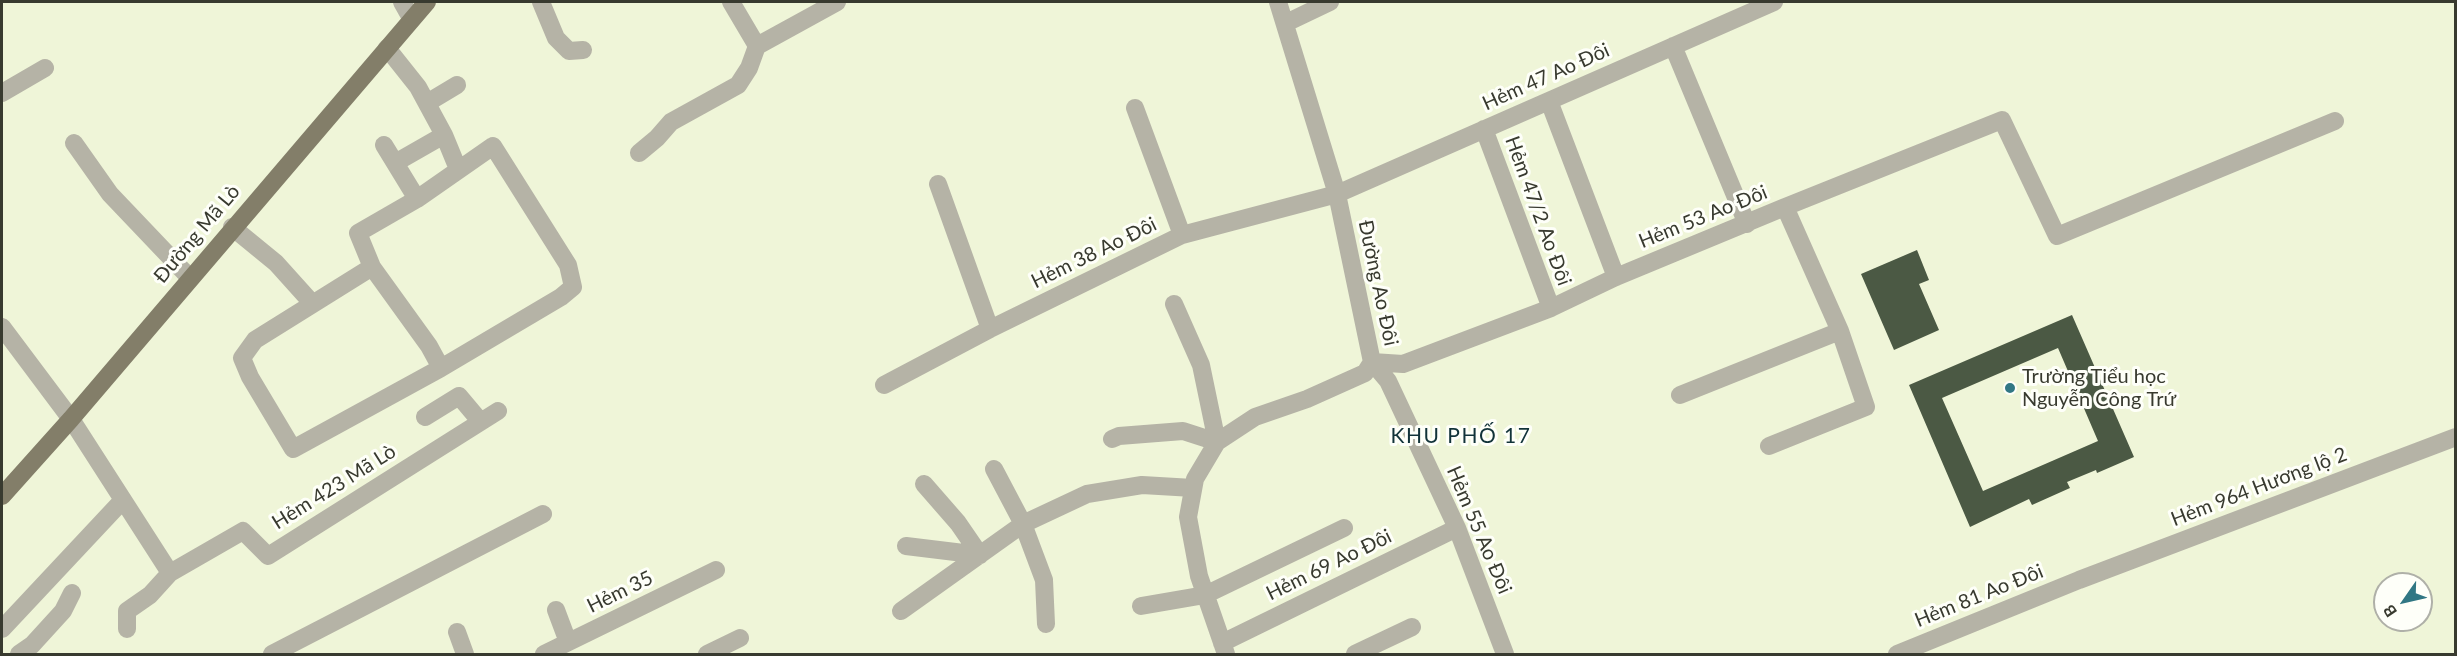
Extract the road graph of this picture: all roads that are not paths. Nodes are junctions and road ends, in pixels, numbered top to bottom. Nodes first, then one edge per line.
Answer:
1 (402, 2) edge
2 (427, 2) edge
3 (541, 2) edge
4 (730, 2) edge
5 (837, 2) edge
6 (1278, 2) edge
7 (1330, 2) edge
8 (1774, 2) edge
9 (411, 18) junction
10 (1286, 23) junction
11 (1673, 45) junction
12 (757, 46) junction
13 (387, 48) junction
14 (583, 50) dead end
15 (45, 68) dead end
16 (457, 85) dead end
17 (2, 93) edge
18 (1549, 101) junction
19 (427, 103) junction
20 (1135, 108) dead end
21 (2335, 121) dead end
22 (1484, 129) junction
23 (444, 135) junction
24 (74, 143) dead end
25 (384, 145) dead end
26 (639, 153) dead end
27 (395, 163) junction
28 (458, 169) junction
29 (938, 184) dead end
30 (1337, 194) junction
31 (417, 199) junction
32 (1785, 207) junction
33 (1747, 224) junction
34 (232, 227) junction
35 (1182, 235) junction
36 (372, 267) junction
37 (1616, 277) junction
38 (190, 278) junction
39 (312, 303) junction
40 (1174, 304) dead end
41 (1551, 308) junction
42 (2, 327) edge
43 (990, 329) junction
44 (1840, 331) junction
45 (1372, 362) junction
46 (441, 368) junction
47 (884, 385) dead end
48 (1680, 395) dead end
49 (498, 411) dead end
50 (425, 417) dead end
51 (71, 419) junction
52 (480, 421) junction
53 (2456, 437) edge
54 (1112, 439) dead end
55 (1217, 442) junction
56 (1769, 446) dead end
57 (994, 469) dead end
58 (924, 484) dead end
59 (1193, 488) junction
60 (2, 496) edge
61 (122, 501) junction
62 (543, 514) dead end
63 (1023, 524) junction
64 (1344, 528) dead end
65 (1457, 528) junction
66 (906, 546) dead end
67 (980, 555) junction
68 (716, 570) dead end
69 (170, 573) junction
70 (2079, 580) joint
71 (72, 594) dead end
72 (1205, 596) junction
73 (1141, 606) dead end
74 (555, 610) dead end
75 (901, 611) dead end
76 (1046, 624) dead end
77 (1412, 627) dead end
78 (2, 629) edge
79 (127, 629) dead end
80 (457, 632) dead end
81 (740, 638) dead end
82 (568, 642) junction
83 (1224, 651) edge
84 (19, 654) edge
85 (272, 654) edge
86 (465, 654) edge
87 (544, 654) edge
88 (707, 654) edge
89 (1355, 654) edge
90 (1505, 654) edge
91 (1897, 654) edge

1 - 9 street
2 - 9 main road, Đường Mã Lò
3 - 14 street
4 - 12 street
5 - 12 street
6 - 10 street, Đường Ao Đôi
7 - 10 street
8 - 11 street, Hẻm 47 Ao Đôi
9 - 13 main road, Đường Mã Lò
10 - 30 street, Đường Ao Đôi
11 - 18 street, Hẻm 47 Ao Đôi
11 - 33 street
12 - 26 street
13 - 19 street
13 - 34 main road, Đường Mã Lò
15 - 17 street
16 - 19 street
18 - 22 street, Hẻm 47 Ao Đôi
18 - 37 street
19 - 23 street
20 - 35 street
21 - 32 street
22 - 30 street, Hẻm 47 Ao Đôi
22 - 41 street, Hẻm 47/2 Ao Đôi
23 - 27 street
23 - 28 street
24 - 38 street
25 - 27 street
27 - 31 street
28 - 31 street
28 - 46 street
29 - 43 street
30 - 35 street, Hẻm 38 Ao Đôi
30 - 45 street, Đường Ao Đôi
31 - 36 street
32 - 33 street, Hẻm 53 Ao Đôi
32 - 44 street, Hẻm 53 Ao Đôi
33 - 37 street, Hẻm 53 Ao Đôi
34 - 38 main road, Đường Mã Lò
34 - 39 street
35 - 43 street, Hẻm 38 Ao Đôi
36 - 39 street
36 - 46 street
37 - 41 street, Hẻm 53 Ao Đôi
38 - 51 main road, Đường Mã Lò
39 - 46 street
40 - 55 street
41 - 45 street, Hẻm 53 Ao Đôi
42 - 51 street
43 - 47 street, Hẻm 38 Ao Đôi
44 - 48 street
44 - 56 street, Hẻm 53 Ao Đôi
45 - 55 street, Đường Ao Đôi
45 - 65 street, Hẻm 55 Ao Đôi
49 - 52 street, Hẻm 423 Mã Lò
50 - 52 street
51 - 60 main road, Đường Mã Lò
51 - 61 street
52 - 69 street, Hẻm 423 Mã Lò
53 - 70 street, Hẻm 964 Hương lộ 2
54 - 55 street
55 - 59 street, Đường Ao Đôi
57 - 63 street
58 - 67 street
59 - 63 street
59 - 72 street, Đường Ao Đôi
61 - 69 street
61 - 78 street
62 - 85 street
63 - 67 street
63 - 76 street
64 - 72 street
65 - 83 street, Hẻm 69 Ao Đôi
65 - 90 street, Hẻm 55 Ao Đôi
66 - 67 street
67 - 75 street
68 - 82 street, Hẻm 35
69 - 79 street
70 - 91 street, Hẻm 81 Ao Đôi
71 - 84 street
72 - 73 street
72 - 83 street, Đường Ao Đôi
74 - 82 street
77 - 89 street
80 - 86 street
81 - 88 street
82 - 87 street, Hẻm 35

